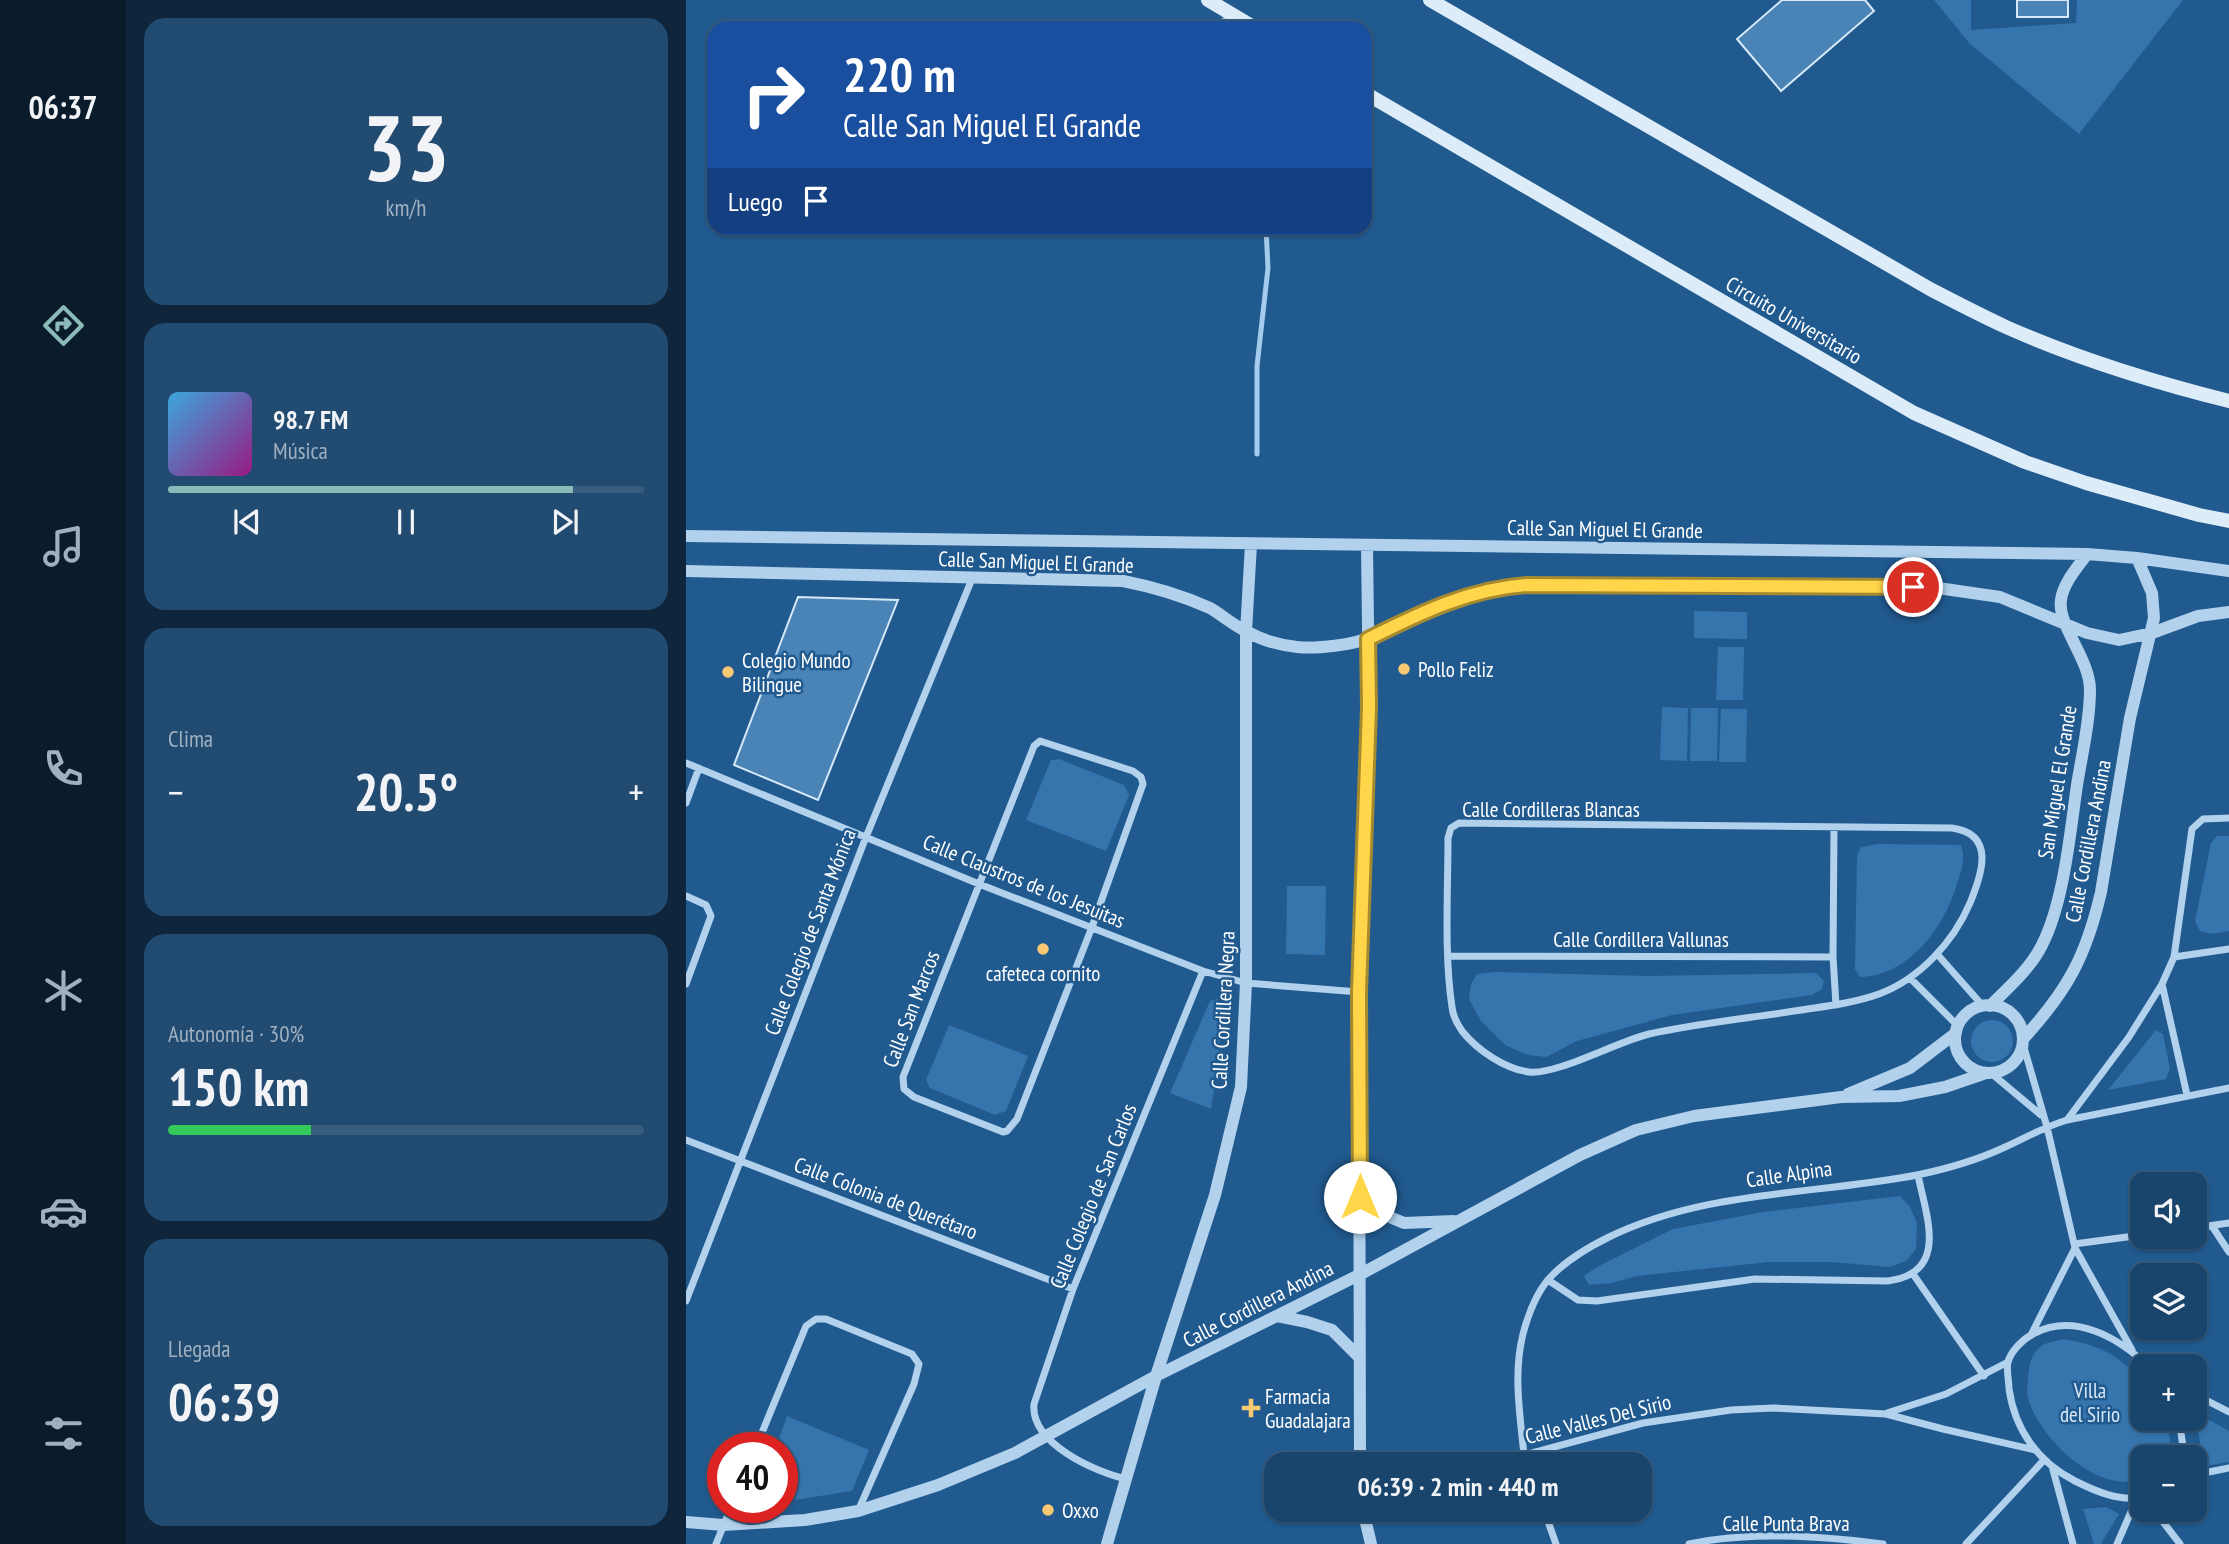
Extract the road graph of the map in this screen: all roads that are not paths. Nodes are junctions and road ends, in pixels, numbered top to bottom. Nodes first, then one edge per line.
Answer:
1 (1208, 0) edge
2 (1431, 0) edge
3 (1243, 21) edge
4 (1372, 97) edge
5 (2229, 401) edge
6 (2229, 521) edge
7 (686, 536) edge
8 (1251, 544) junction
9 (1367, 546) junction
10 (2087, 554) junction
11 (2137, 558) junction
12 (2229, 571) edge
13 (686, 572) edge
14 (972, 579) junction
15 (2229, 612) edge
16 (2066, 623) junction
17 (1246, 632) junction
18 (2152, 634) junction
19 (1368, 639) junction
20 (686, 763) edge
21 (699, 768) junction
22 (686, 803) edge
23 (2229, 818) edge
24 (1834, 828) junction
25 (866, 837) junction
26 (979, 884) junction
27 (686, 896) edge
28 (1092, 927) junction
29 (2229, 948) edge
30 (1937, 954) junction
31 (1449, 956) junction
32 (1833, 957) junction
33 (2174, 957) junction
34 (1203, 971) junction
35 (1910, 978) junction
36 (1246, 983) junction
37 (686, 984) edge
38 (2162, 984) junction
39 (1359, 992) junction
40 (1836, 1005) junction
41 (1987, 1006) junction
42 (1957, 1030) junction
43 (2023, 1042) junction
44 (1989, 1073) junction
45 (2229, 1088) edge
46 (2187, 1096) junction
47 (1841, 1097) junction
48 (2042, 1115) junction
49 (2067, 1121) junction
50 (2046, 1127) junction
51 (686, 1140) edge
52 (739, 1160) junction
53 (1918, 1175) junction
54 (1360, 1197) junction
55 (1458, 1221) junction
56 (2229, 1223) edge
57 (2212, 1226) junction
58 (2207, 1227) edge
59 (2130, 1237) edge
60 (2075, 1246) junction
61 (2229, 1252) edge
62 (1913, 1274) junction
63 (1359, 1275) junction
64 (1548, 1280) junction
65 (1073, 1289) junction
66 (686, 1301) edge
67 (1276, 1316) junction
68 (2030, 1335) junction
69 (2134, 1354) joint
70 (1359, 1357) junction
71 (2008, 1362) junction
72 (1156, 1376) junction
73 (1984, 1376) junction
74 (2207, 1401) edge
75 (2229, 1412) edge
76 (1886, 1414) junction
77 (762, 1432) edge
78 (1046, 1437) junction
79 (2035, 1450) junction
80 (1360, 1452) edge
81 (1524, 1452) edge
82 (1535, 1452) edge
83 (2044, 1460) junction
84 (2052, 1465) junction
85 (2229, 1468) edge
86 (2207, 1472) edge
87 (1126, 1479) junction
88 (2130, 1497) edge
89 (858, 1511) junction
90 (2130, 1518) edge
91 (686, 1522) edge
92 (1366, 1522) edge
93 (1548, 1522) edge
94 (2163, 1522) edge
95 (723, 1525) junction
96 (716, 1544) edge
97 (1107, 1544) edge
98 (1371, 1544) edge
99 (1556, 1544) edge
100 (1689, 1544) edge
101 (1883, 1544) edge
102 (1966, 1544) edge
103 (2073, 1544) edge
104 (2117, 1544) edge
105 (2180, 1544) edge

1 - 3 main road
2 - 5 main road
4 - 6 main road, Circuito Universitario
7 - 8 street, Calle San Miguel El Grande
8 - 9 street, Calle San Miguel El Grande
8 - 17 street, Calle Cordillera Negra
9 - 10 street, Calle San Miguel El Grande
9 - 19 street
10 - 11 street, Calle San Miguel El Grande
10 - 16 street, San Miguel El Grande
11 - 12 street, Calle San Miguel El Grande
11 - 18 street
13 - 14 street, Calle San Miguel El Grande
14 - 17 street, Calle San Miguel El Grande
14 - 25 street, Calle Colegio de Santa Mónica
15 - 18 street, Calle San Miguel El Grande
16 - 18 street, Calle San Miguel El Grande
16 - 19 street, Calle San Miguel El Grande
16 - 41 street, San Miguel El Grande
17 - 19 street, Calle San Miguel El Grande
17 - 36 street, Calle Cordillera Negra
18 - 43 street, Calle Cordillera Andina
19 - 39 street
20 - 21 street, Calle Claustros de los Jesuitas
21 - 22 street
21 - 25 street, Calle Claustros de los Jesuitas
23 - 33 street
24 - 30 street, Calle Cordilleras Blancas
24 - 31 street, Calle Cordilleras Blancas
24 - 32 street
25 - 26 street, Calle Claustros de los Jesuitas
25 - 52 street, Calle Colegio de Santa Mónica
26 - 28 street, Calle Claustros de los Jesuitas
26 - 28 street, Calle San Marcos
26 - 28 street, Calle San Marcos
27 - 37 street
28 - 34 street, Calle Claustros de los Jesuitas
29 - 33 street
30 - 35 street, Calle Cordilleras Blancas
30 - 41 street
31 - 32 street, Calle Cordillera Vallunas
31 - 40 street, Calle Cordilleras Blancas
32 - 40 street
33 - 38 street
34 - 36 street, Calle Claustros de los Jesuitas
34 - 65 street, Calle Colegio de San Carlos
35 - 40 street, Calle Cordilleras Blancas
35 - 42 street
36 - 39 street, Calle Claustros de los Jesuitas
36 - 72 street, Calle Cordillera Negra
38 - 46 street
38 - 49 street
39 - 54 street
41 - 42 street
41 - 43 street
42 - 44 street
42 - 47 street, Calle Cordillera Andina
43 - 44 street
43 - 48 street
44 - 47 street, Calle Cordillera Andina
44 - 48 street
45 - 46 street, Calle Alpina
46 - 49 street, Calle Alpina
47 - 55 street, Calle Cordillera Andina
48 - 50 street
49 - 50 street, Calle Alpina
50 - 53 street, Calle Alpina
50 - 60 street
51 - 52 street, Calle Colonia de Querétaro
52 - 65 street, Calle Colonia de Querétaro
52 - 66 street, Calle Colegio de Santa Mónica
53 - 62 street
53 - 64 street, Calle Alpina
54 - 55 street
54 - 63 street
55 - 63 street, Calle Cordillera Andina
56 - 57 street
57 - 58 street
57 - 61 street
59 - 60 street
60 - 68 street
60 - 69 street
62 - 64 street
62 - 73 street
63 - 67 street, Calle Cordillera Andina
63 - 70 street
64 - 81 street, Calle Alpina
65 - 78 street, Calle Colegio de San Carlos
67 - 70 street
67 - 72 street, Calle Cordillera Andina
68 - 69 street
68 - 71 street
70 - 80 street
71 - 73 street, Calle Valles Del Sirio
71 - 79 street
72 - 78 street, Calle Cordillera Andina
72 - 87 street, Calle Cordillera Negra
73 - 76 street, Calle Valles Del Sirio
74 - 75 street
76 - 79 street, Calle Valles Del Sirio
76 - 82 street, Calle Valles Del Sirio
77 - 89 street
78 - 87 street
78 - 89 street, Calle Cordillera Andina
79 - 83 street
83 - 84 street
83 - 102 street
84 - 88 street
84 - 103 street
85 - 86 street
87 - 97 street, Calle Cordillera Negra
89 - 95 street, Calle Cordillera Andina
90 - 104 street
91 - 95 street, Calle Cordillera Andina
92 - 98 street
93 - 99 street
94 - 105 street
95 - 96 street
100 - 101 street, Calle Punta Brava

